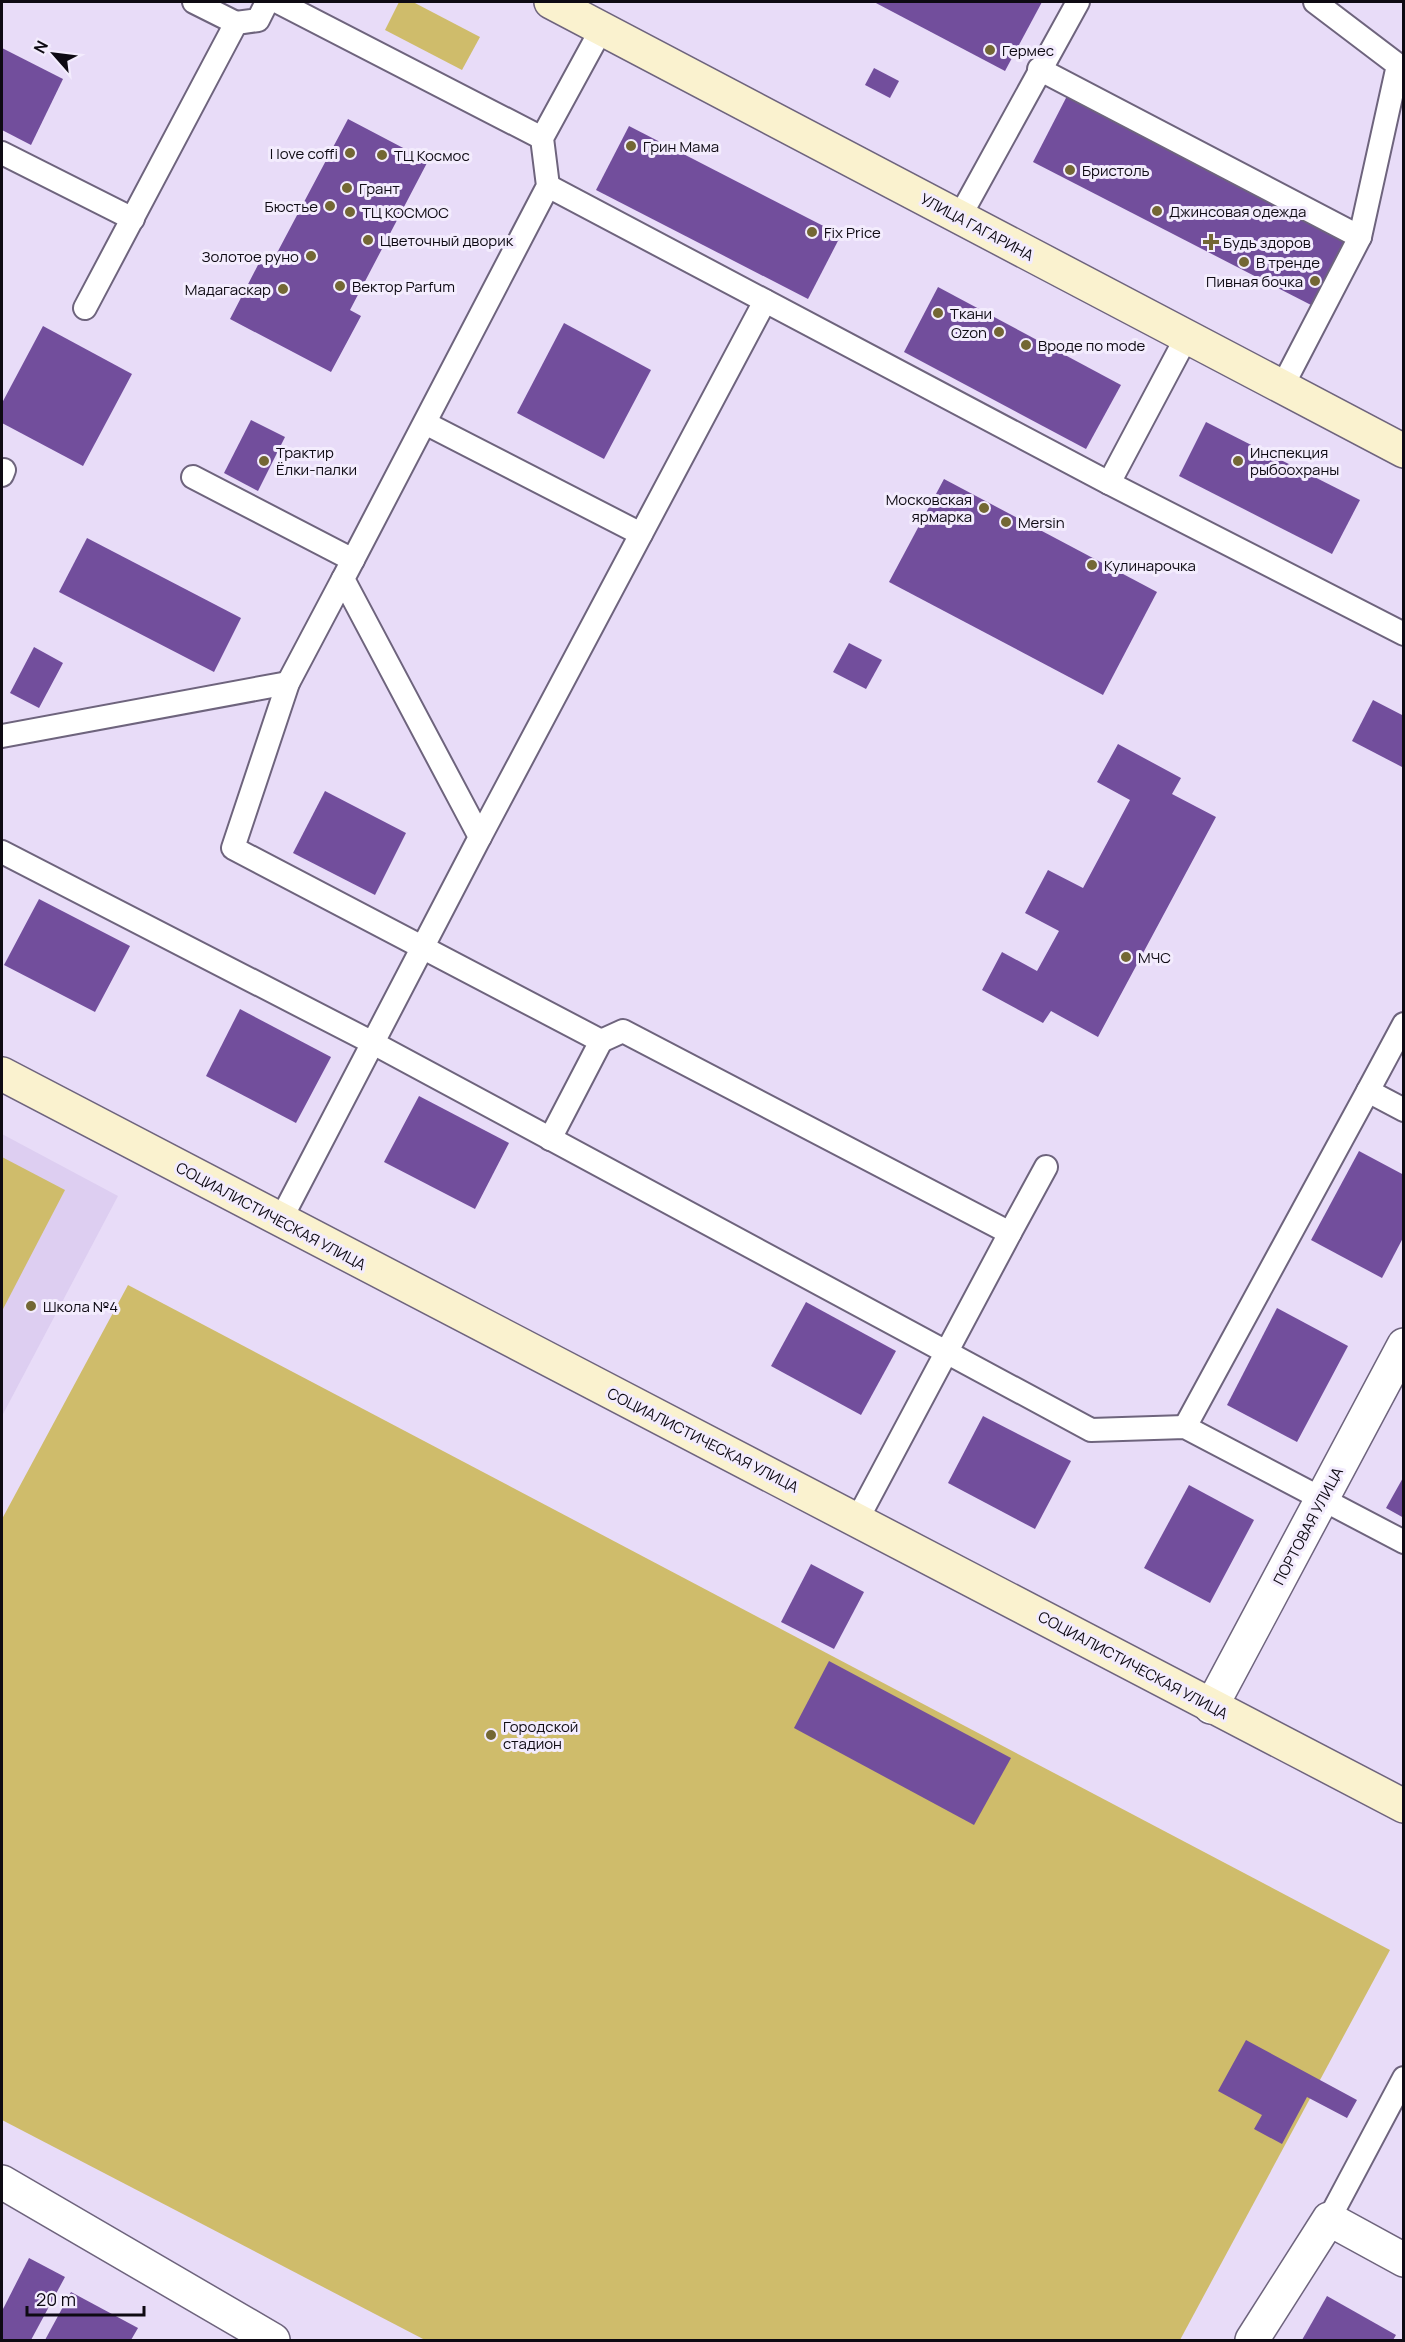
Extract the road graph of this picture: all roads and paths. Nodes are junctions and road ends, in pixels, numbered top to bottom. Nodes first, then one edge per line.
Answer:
1 (194, 2) edge
2 (267, 2) edge
3 (278, 2) edge
4 (551, 2) edge
5 (1074, 2) edge
6 (1315, 2) edge
7 (236, 23) junction
8 (602, 28) junction
9 (1039, 69) junction
10 (542, 138) junction
11 (2, 153) edge
12 (548, 186) junction
13 (958, 218) junction
14 (133, 219) junction
15 (1360, 237) junction
16 (765, 301) junction
17 (85, 308) dead end
18 (1186, 338) junction
19 (1282, 387) junction
20 (425, 423) junction
21 (1404, 451) edge
22 (193, 477) dead end
23 (1109, 483) junction
24 (641, 534) junction
25 (348, 570) junction
26 (1404, 634) edge
27 (288, 683) junction
28 (2, 736) edge
29 (480, 837) junction
30 (2, 852) edge
31 (422, 947) junction
32 (1404, 1024) edge
33 (601, 1041) junction
34 (373, 1043) junction
35 (2, 1074) edge
36 (1368, 1091) junction
37 (1404, 1110) edge
38 (550, 1138) junction
39 (1046, 1167) dead end
40 (280, 1221) junction
41 (1010, 1233) junction
42 (1404, 1345) edge
43 (946, 1351) junction
44 (1185, 1427) junction
45 (1322, 1499) junction
46 (857, 1520) junction
47 (1404, 1542) edge
48 (1212, 1707) junction
49 (1404, 1806) edge
50 (1404, 2078) edge
51 (2, 2182) edge
52 (1329, 2219) junction
53 (1404, 2260) edge
54 (273, 2340) edge
55 (1252, 2340) edge

1 - 7 lane
2 - 7 lane
3 - 10 lane
4 - 8 main road, УЛИЦА ГАГАРИНА
5 - 9 lane
6 - 15 lane
7 - 14 lane
8 - 10 lane
8 - 13 main road, УЛИЦА ГАГАРИНА
9 - 13 lane
9 - 15 lane
10 - 12 lane
11 - 14 lane
12 - 16 lane
12 - 20 lane
13 - 18 main road, УЛИЦА ГАГАРИНА
14 - 17 lane
15 - 19 lane
16 - 23 lane
16 - 24 lane
18 - 19 main road, УЛИЦА ГАГАРИНА
18 - 23 lane
19 - 21 main road, УЛИЦА ГАГАРИНА
20 - 24 lane
20 - 25 lane
22 - 25 lane
23 - 26 lane
24 - 29 lane
25 - 27 lane
25 - 29 lane
27 - 28 lane
27 - 31 lane
29 - 31 lane
30 - 34 lane
31 - 33 lane
31 - 34 lane
32 - 36 lane
33 - 38 lane
33 - 41 lane
34 - 38 lane
34 - 40 lane
35 - 40 main road, СОЦИАЛИСТИЧЕСКАЯ УЛИЦА
36 - 37 lane
36 - 44 lane
38 - 43 lane
39 - 41 lane
40 - 46 main road, СОЦИАЛИСТИЧЕСКАЯ УЛИЦА
41 - 43 lane
42 - 45 street, ПОРТОВАЯ УЛИЦА
43 - 44 lane
43 - 46 lane
44 - 45 lane
45 - 47 lane
45 - 48 street, ПОРТОВАЯ УЛИЦА
46 - 48 main road, СОЦИАЛИСТИЧЕСКАЯ УЛИЦА
48 - 49 main road, СОЦИАЛИСТИЧЕСКАЯ УЛИЦА
50 - 52 lane
51 - 54 street
52 - 53 street
52 - 55 street

